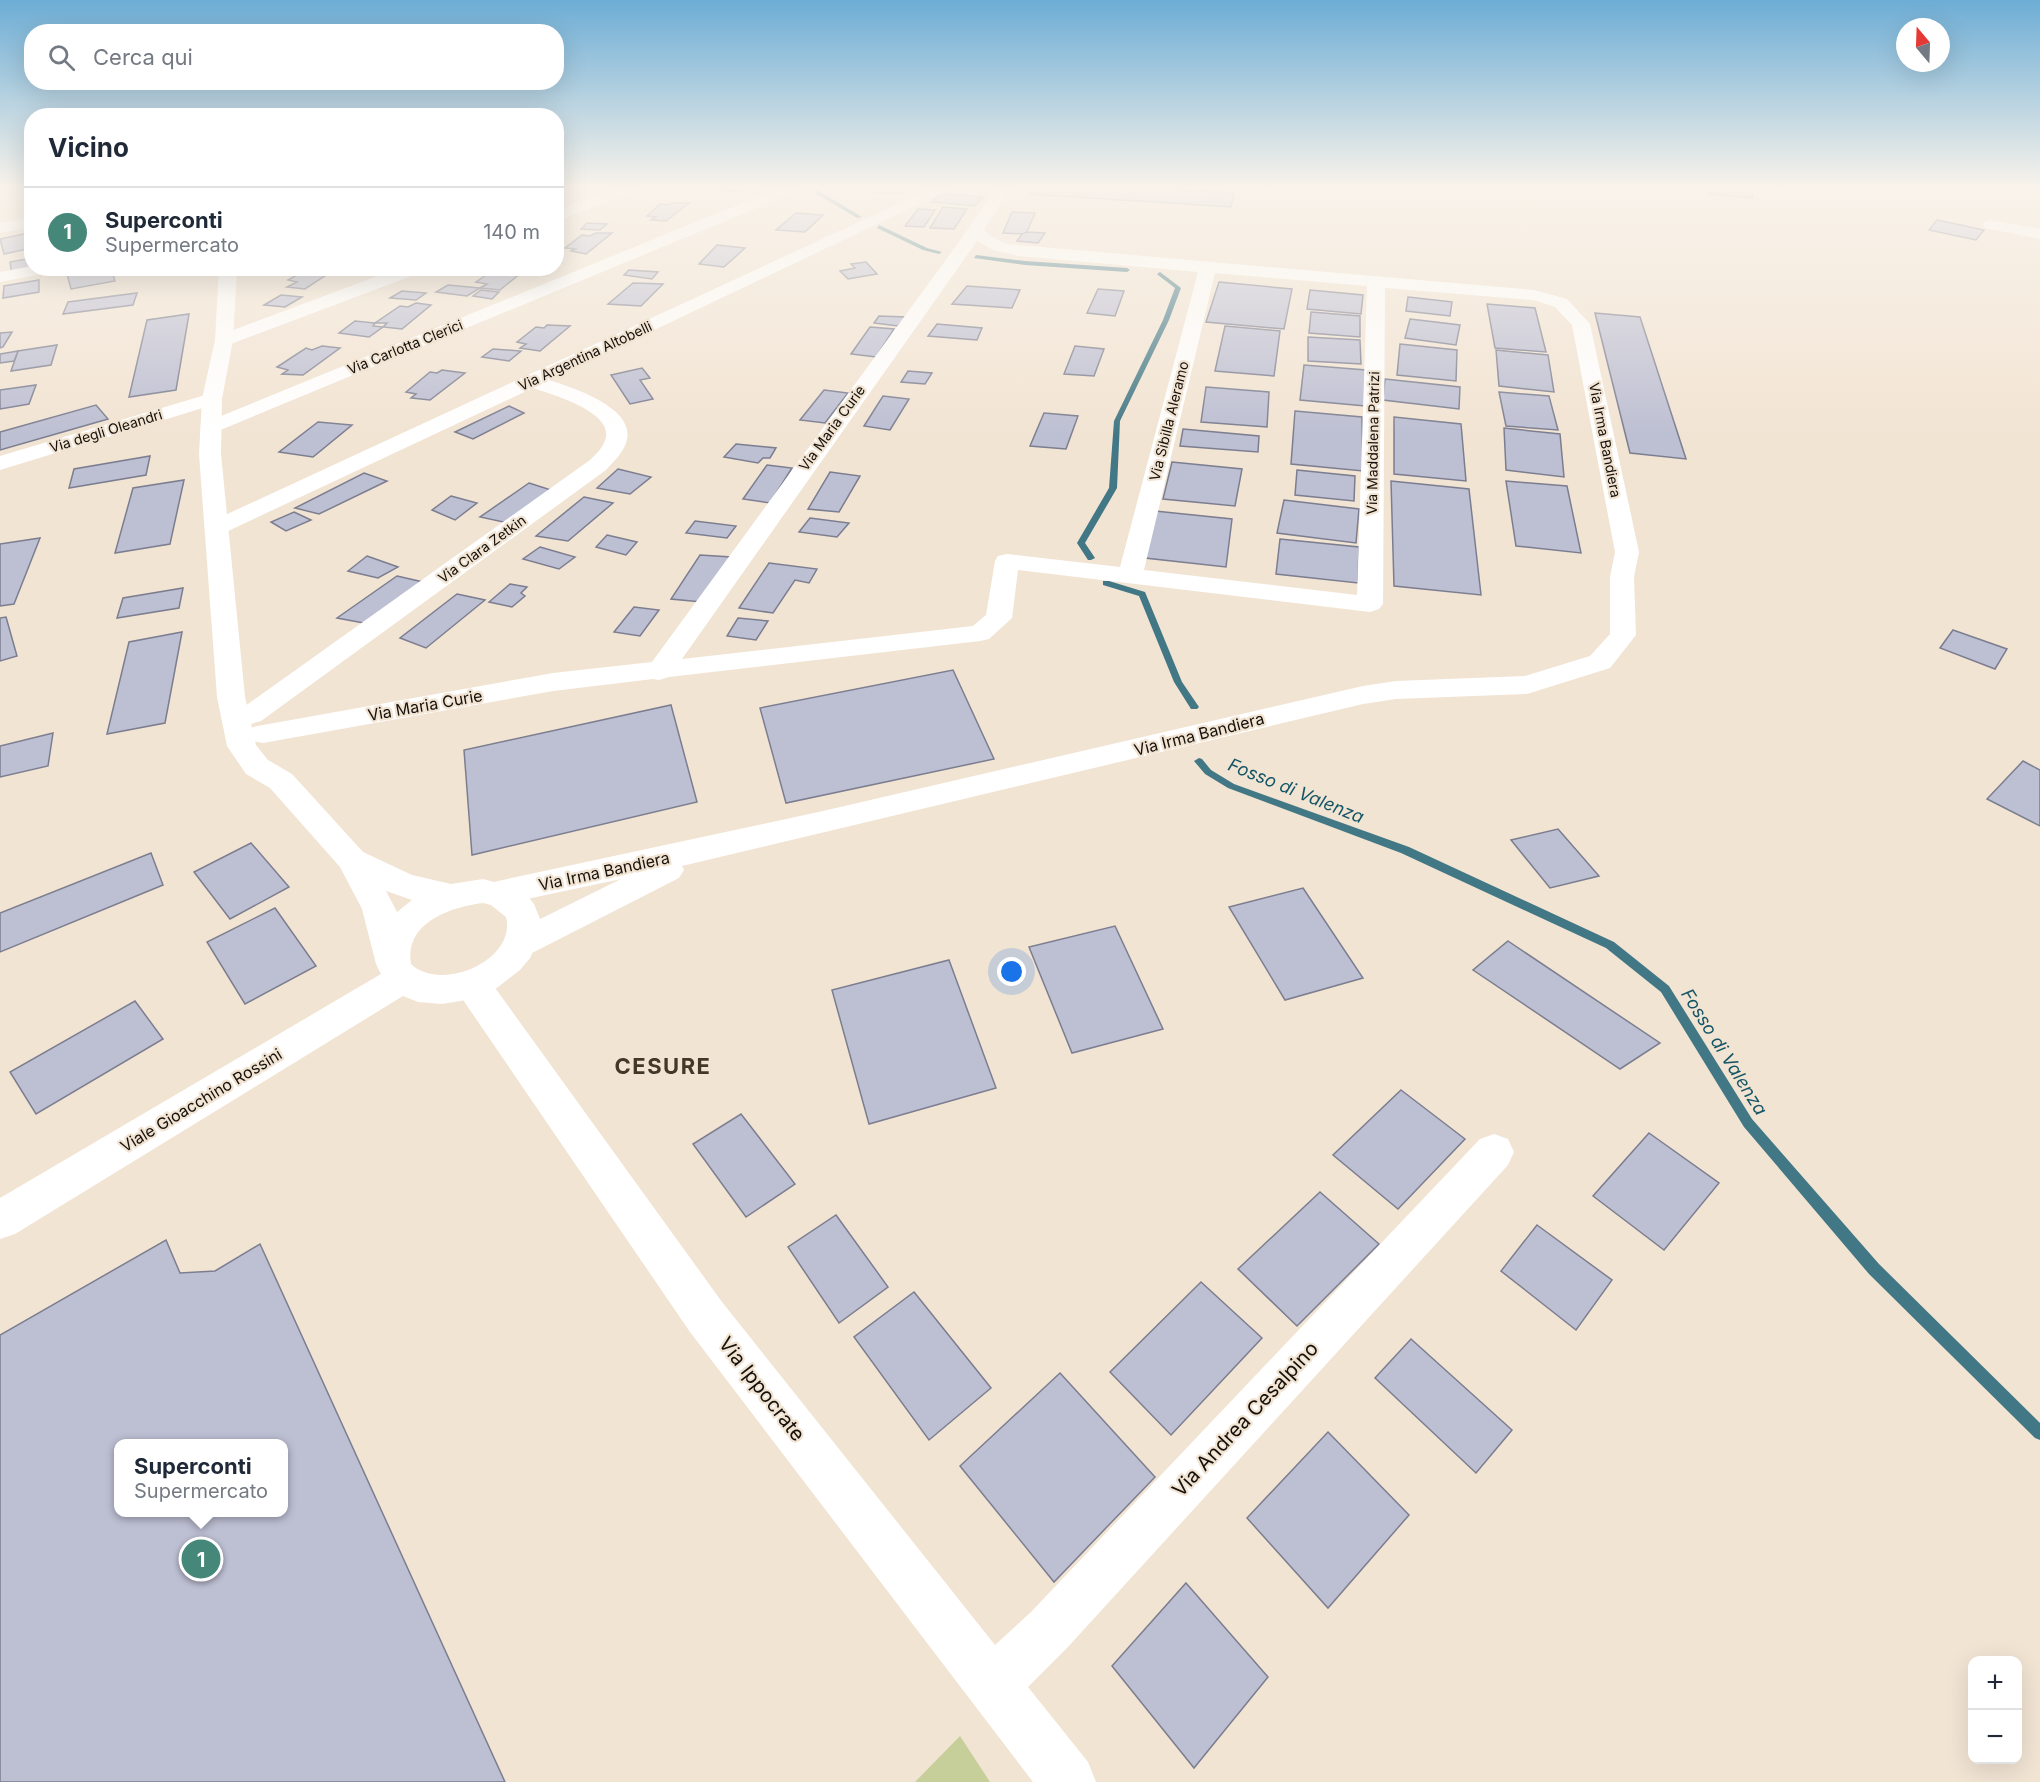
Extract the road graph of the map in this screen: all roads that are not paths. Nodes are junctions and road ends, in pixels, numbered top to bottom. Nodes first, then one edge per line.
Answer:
1 (598, 268) edge
2 (774, 268) edge
3 (949, 268) edge
4 (1208, 268) edge
5 (1210, 268) edge
6 (24, 272) edge
7 (228, 276) edge
8 (395, 276) edge
9 (0, 277) edge
10 (1376, 282) junction
11 (224, 340) junction
12 (532, 381) junction
13 (212, 399) junction
14 (211, 427) junction
15 (0, 463) edge
16 (218, 527) junction
17 (1131, 574) junction
18 (659, 672) junction
19 (248, 715) junction
20 (281, 782) junction
21 (710, 850) junction
22 (352, 860) junction
23 (498, 893) junction
24 (450, 896) junction
25 (522, 943) junction
26 (397, 965) junction
27 (471, 984) junction
28 (1494, 1152) dead end
29 (0, 1220) edge
30 (993, 1683) junction
31 (1068, 1782) edge

1 - 14 street, Via Carlotta Clerici
2 - 12 street, Via Argentina Altobelli
3 - 18 street, Via Maria Curie
4 - 17 street, Via Sibilla Aleramo
5 - 10 street, Via Irma Bandiera
6 - 9 street
7 - 11 street
8 - 11 street
10 - 17 street, Via Maddalena Patrizi
10 - 21 street, Via Irma Bandiera
11 - 13 street
12 - 16 street, Via Argentina Altobelli
12 - 19 street, Via Clara Zetkin
13 - 14 street
13 - 15 street, Via degli Oleandri
14 - 16 street
16 - 19 street
17 - 18 street, Via Maria Curie
18 - 19 street, Via Maria Curie
19 - 20 street
19 - 20 street
20 - 22 street
21 - 23 street, Via Irma Bandiera
21 - 25 street, Via Irma Bandiera
22 - 24 street
22 - 26 street
23 - 24 street
23 - 25 street
24 - 26 street
25 - 27 street
26 - 27 street
26 - 29 street, Viale Gioacchino Rossini
27 - 30 street, Via Ippocrate
28 - 30 street, Via Andrea Cesalpino
30 - 31 street, Via Ippocrate

